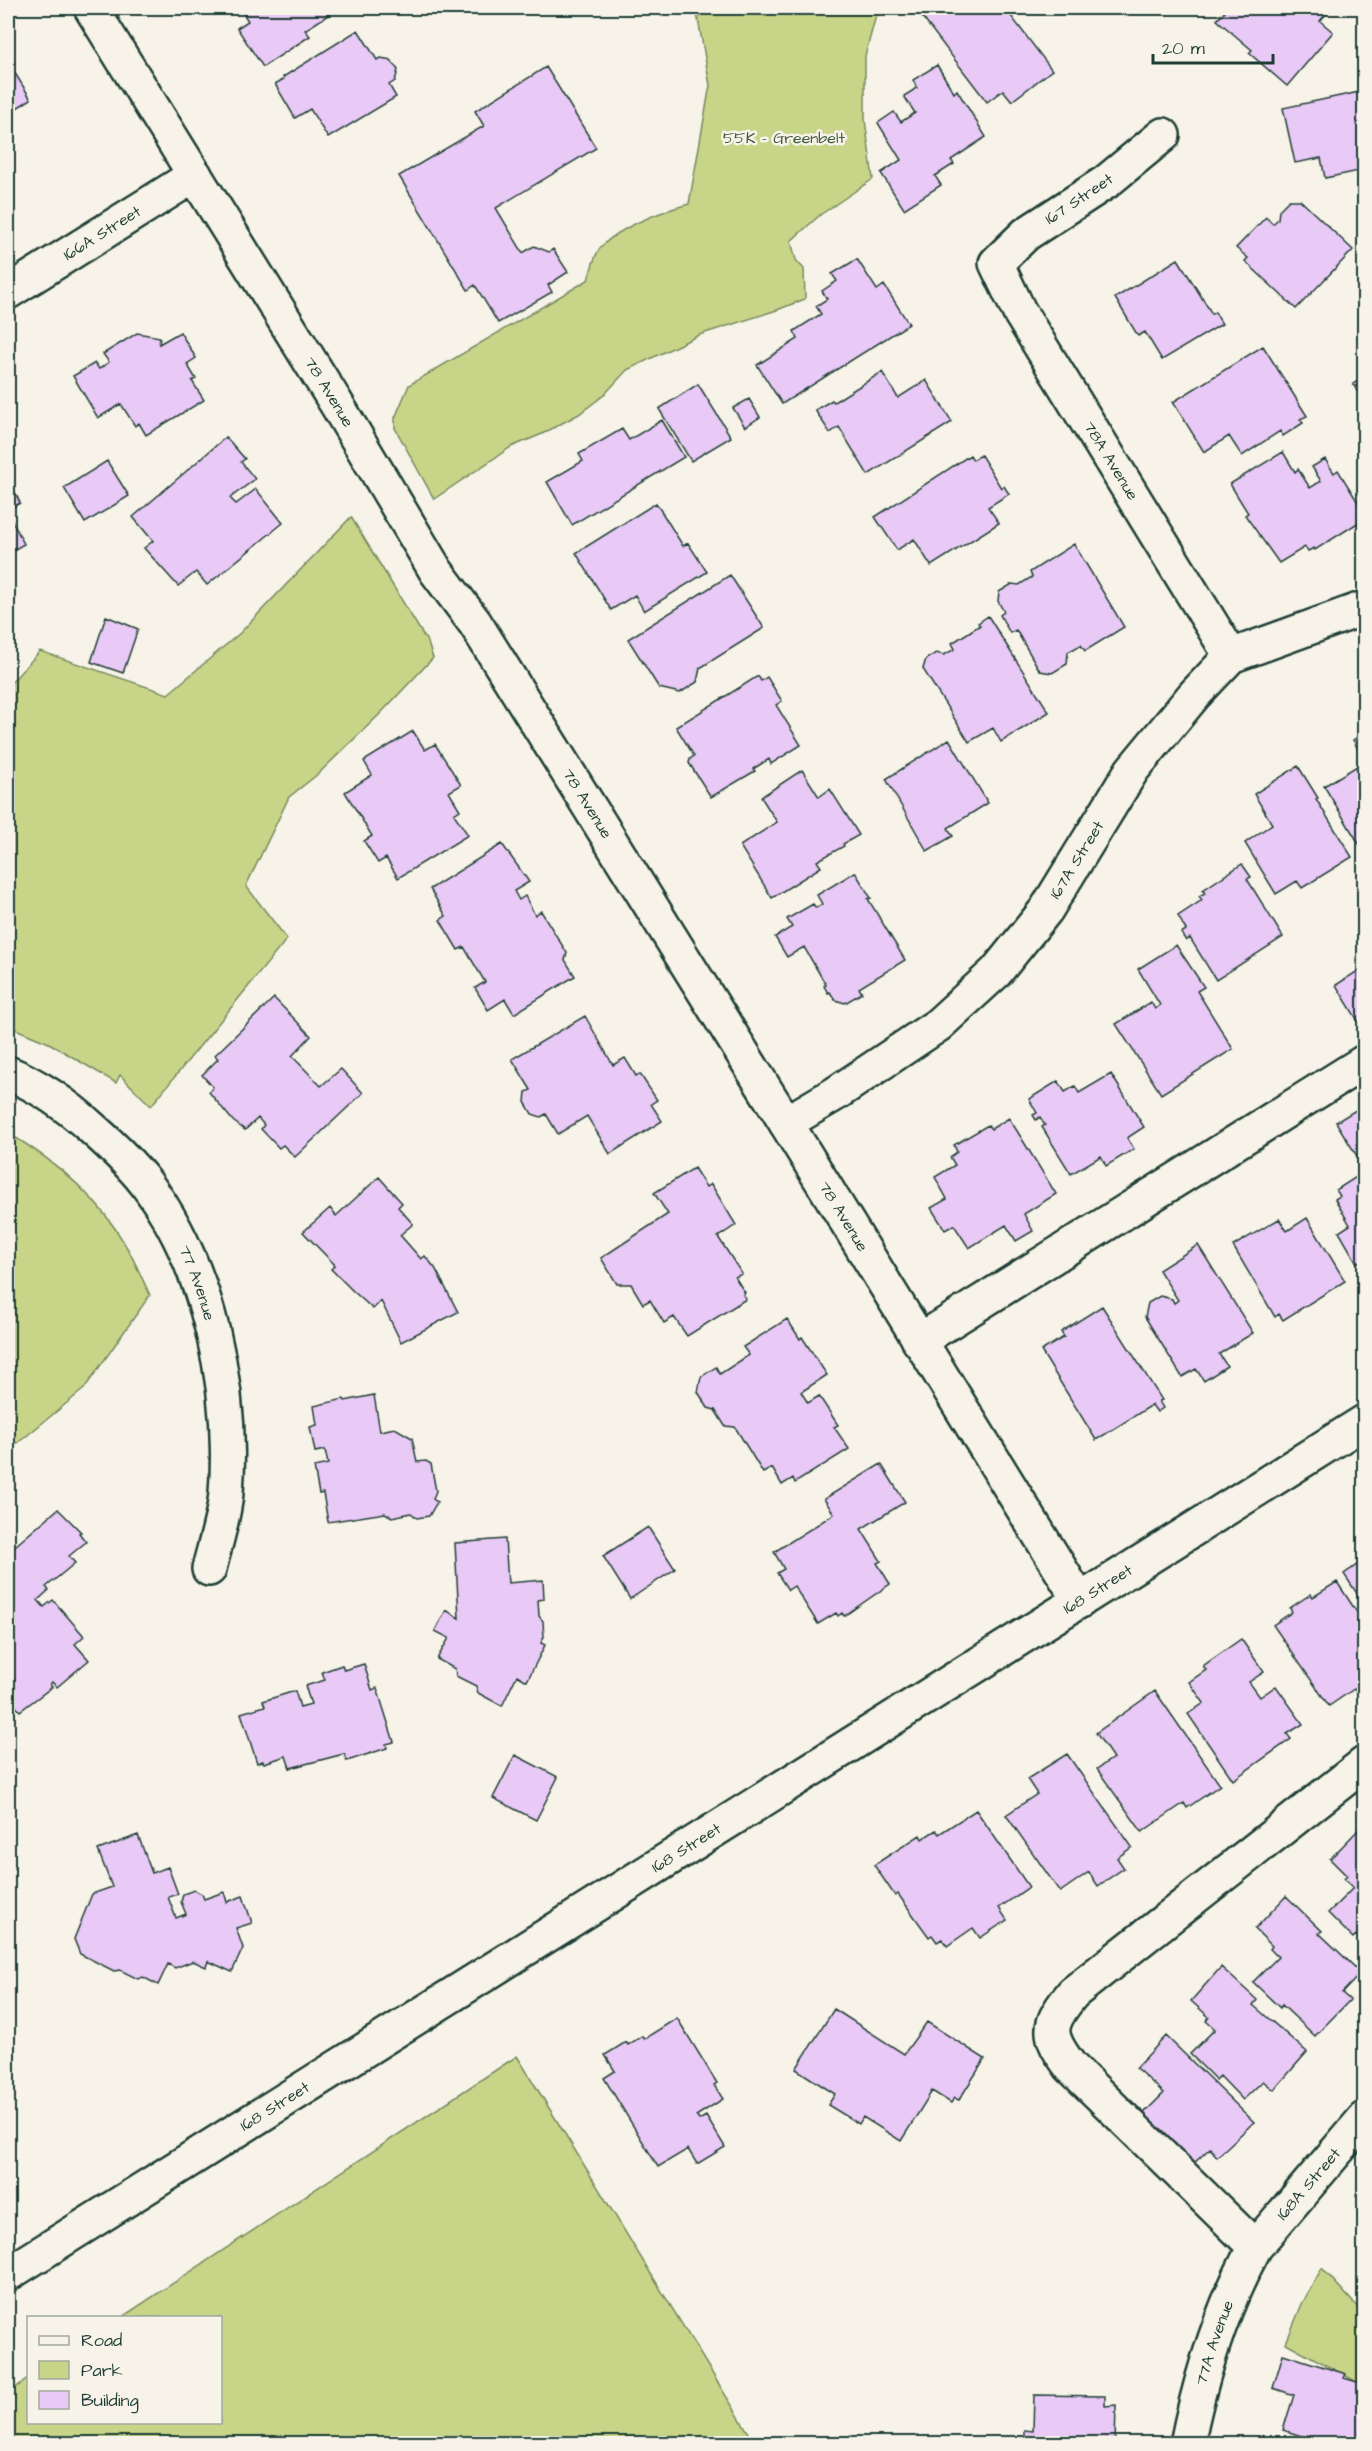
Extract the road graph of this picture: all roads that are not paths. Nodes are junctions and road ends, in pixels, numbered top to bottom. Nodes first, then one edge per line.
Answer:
1 (91, 8) edge
2 (1162, 135) dead end
3 (195, 175) junction
4 (996, 263) joint
5 (8, 292) edge
6 (1365, 608) edge
7 (1232, 656) junction
8 (1365, 1062) edge
9 (8, 1072) edge
10 (786, 1123) junction
11 (919, 1341) junction
12 (1365, 1422) edge
13 (209, 1569) dead end
14 (1080, 1601) junction
15 (1365, 1764) edge
16 (1365, 2119) edge
17 (1255, 2247) junction
18 (8, 2274) edge
19 (1187, 2444) edge

1 - 3 street, 78 Avenue
2 - 4 street, 167 Street
3 - 5 street, 166A Street
3 - 10 street, 78 Avenue
4 - 7 street, 78A Avenue
6 - 7 street, 167A Street
7 - 10 street, 167A Street
8 - 11 street
9 - 13 street, 77 Avenue
10 - 11 street, 78 Avenue
11 - 14 street, 78 Avenue
12 - 14 street, 168 Street
14 - 18 street, 168 Street
15 - 17 street
16 - 17 street, 168A Street
17 - 19 street, 77A Avenue

